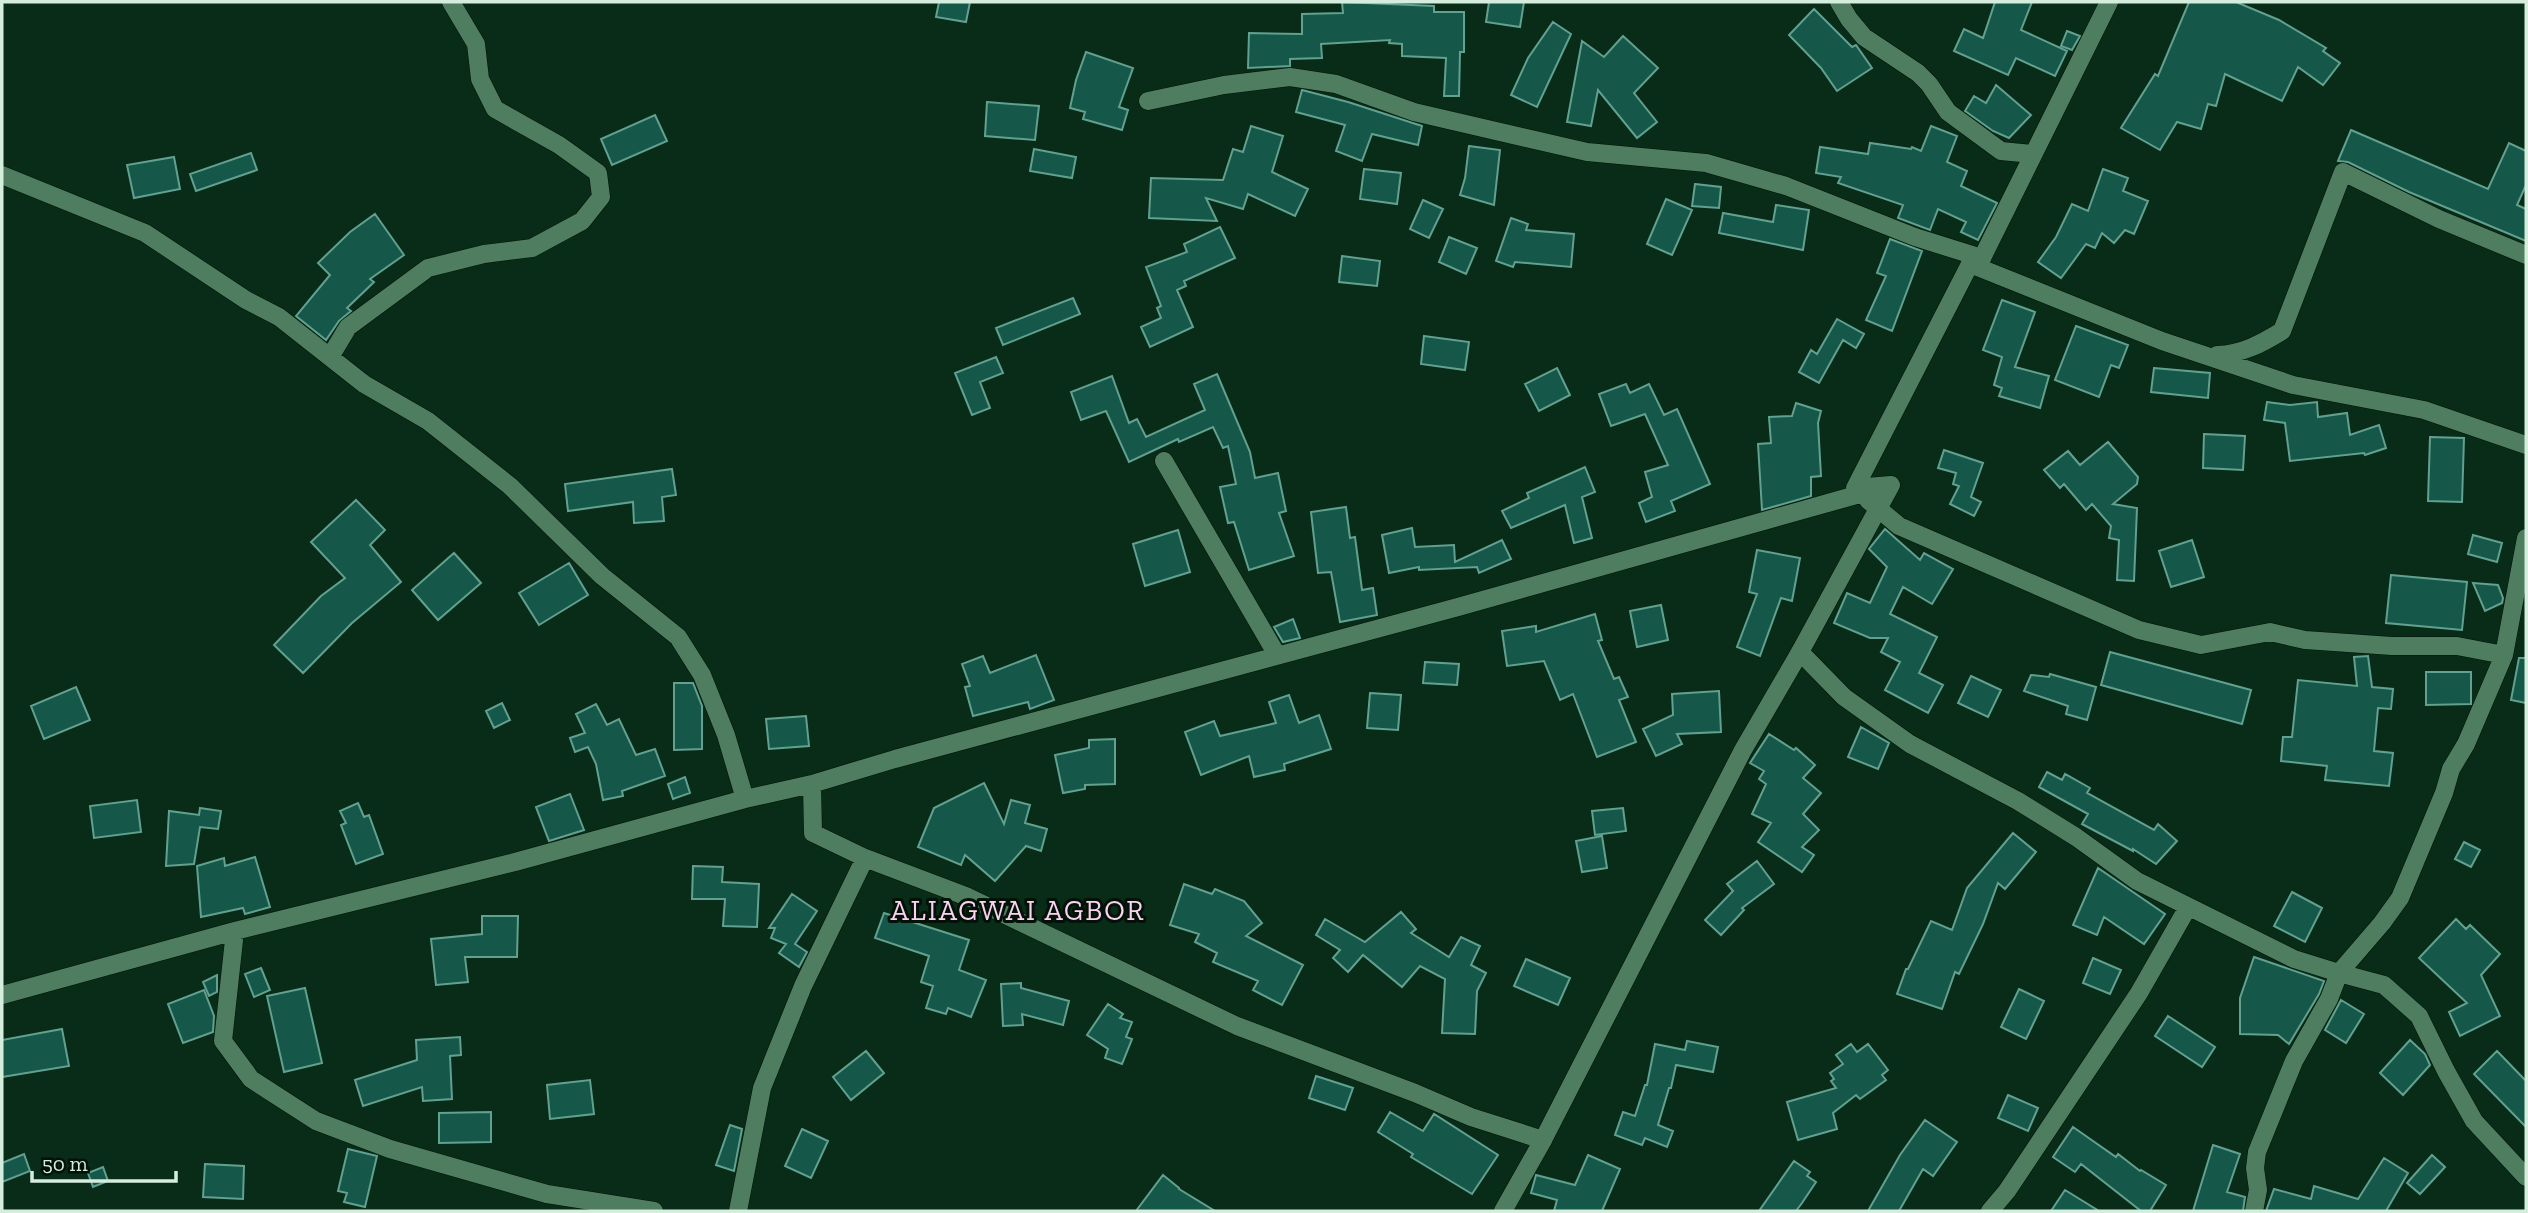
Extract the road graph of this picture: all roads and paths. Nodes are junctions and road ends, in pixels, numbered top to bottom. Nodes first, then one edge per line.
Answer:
1 (451, 2) edge
2 (1839, 2) edge
3 (2109, 2) edge
4 (1148, 101) dead end
5 (2032, 154) junction
6 (2, 175) edge
7 (2526, 254) edge
8 (1976, 261) junction
9 (2207, 355) junction
10 (330, 357) junction
11 (2526, 445) edge
12 (1164, 461) dead end
13 (1891, 485) junction
14 (1855, 488) junction
15 (2526, 538) edge
16 (1800, 652) junction
17 (1278, 655) junction
18 (2504, 655) junction
19 (812, 784) junction
20 (745, 799) junction
21 (865, 858) junction
22 (2188, 907) junction
23 (235, 931) junction
24 (2339, 973) junction
25 (2, 995) edge
26 (1543, 1140) junction
27 (2526, 1177) edge
28 (654, 1211) edge
29 (738, 1211) edge
30 (1503, 1211) edge
31 (1990, 1211) edge
32 (2254, 1211) edge

1 - 10 street
2 - 5 street
3 - 5 street
4 - 8 street
5 - 8 street
6 - 10 street
7 - 9 street
8 - 9 street
8 - 14 street
9 - 11 street
10 - 20 street
12 - 17 street
13 - 14 street
13 - 16 street
13 - 17 street
14 - 18 street
15 - 18 street
16 - 22 street
16 - 26 street
17 - 19 street
18 - 24 street
19 - 20 street
19 - 21 street
20 - 23 street
21 - 26 street
21 - 29 street
22 - 24 street
22 - 31 street
23 - 25 street
23 - 28 street
24 - 27 street
24 - 32 street
26 - 30 street

